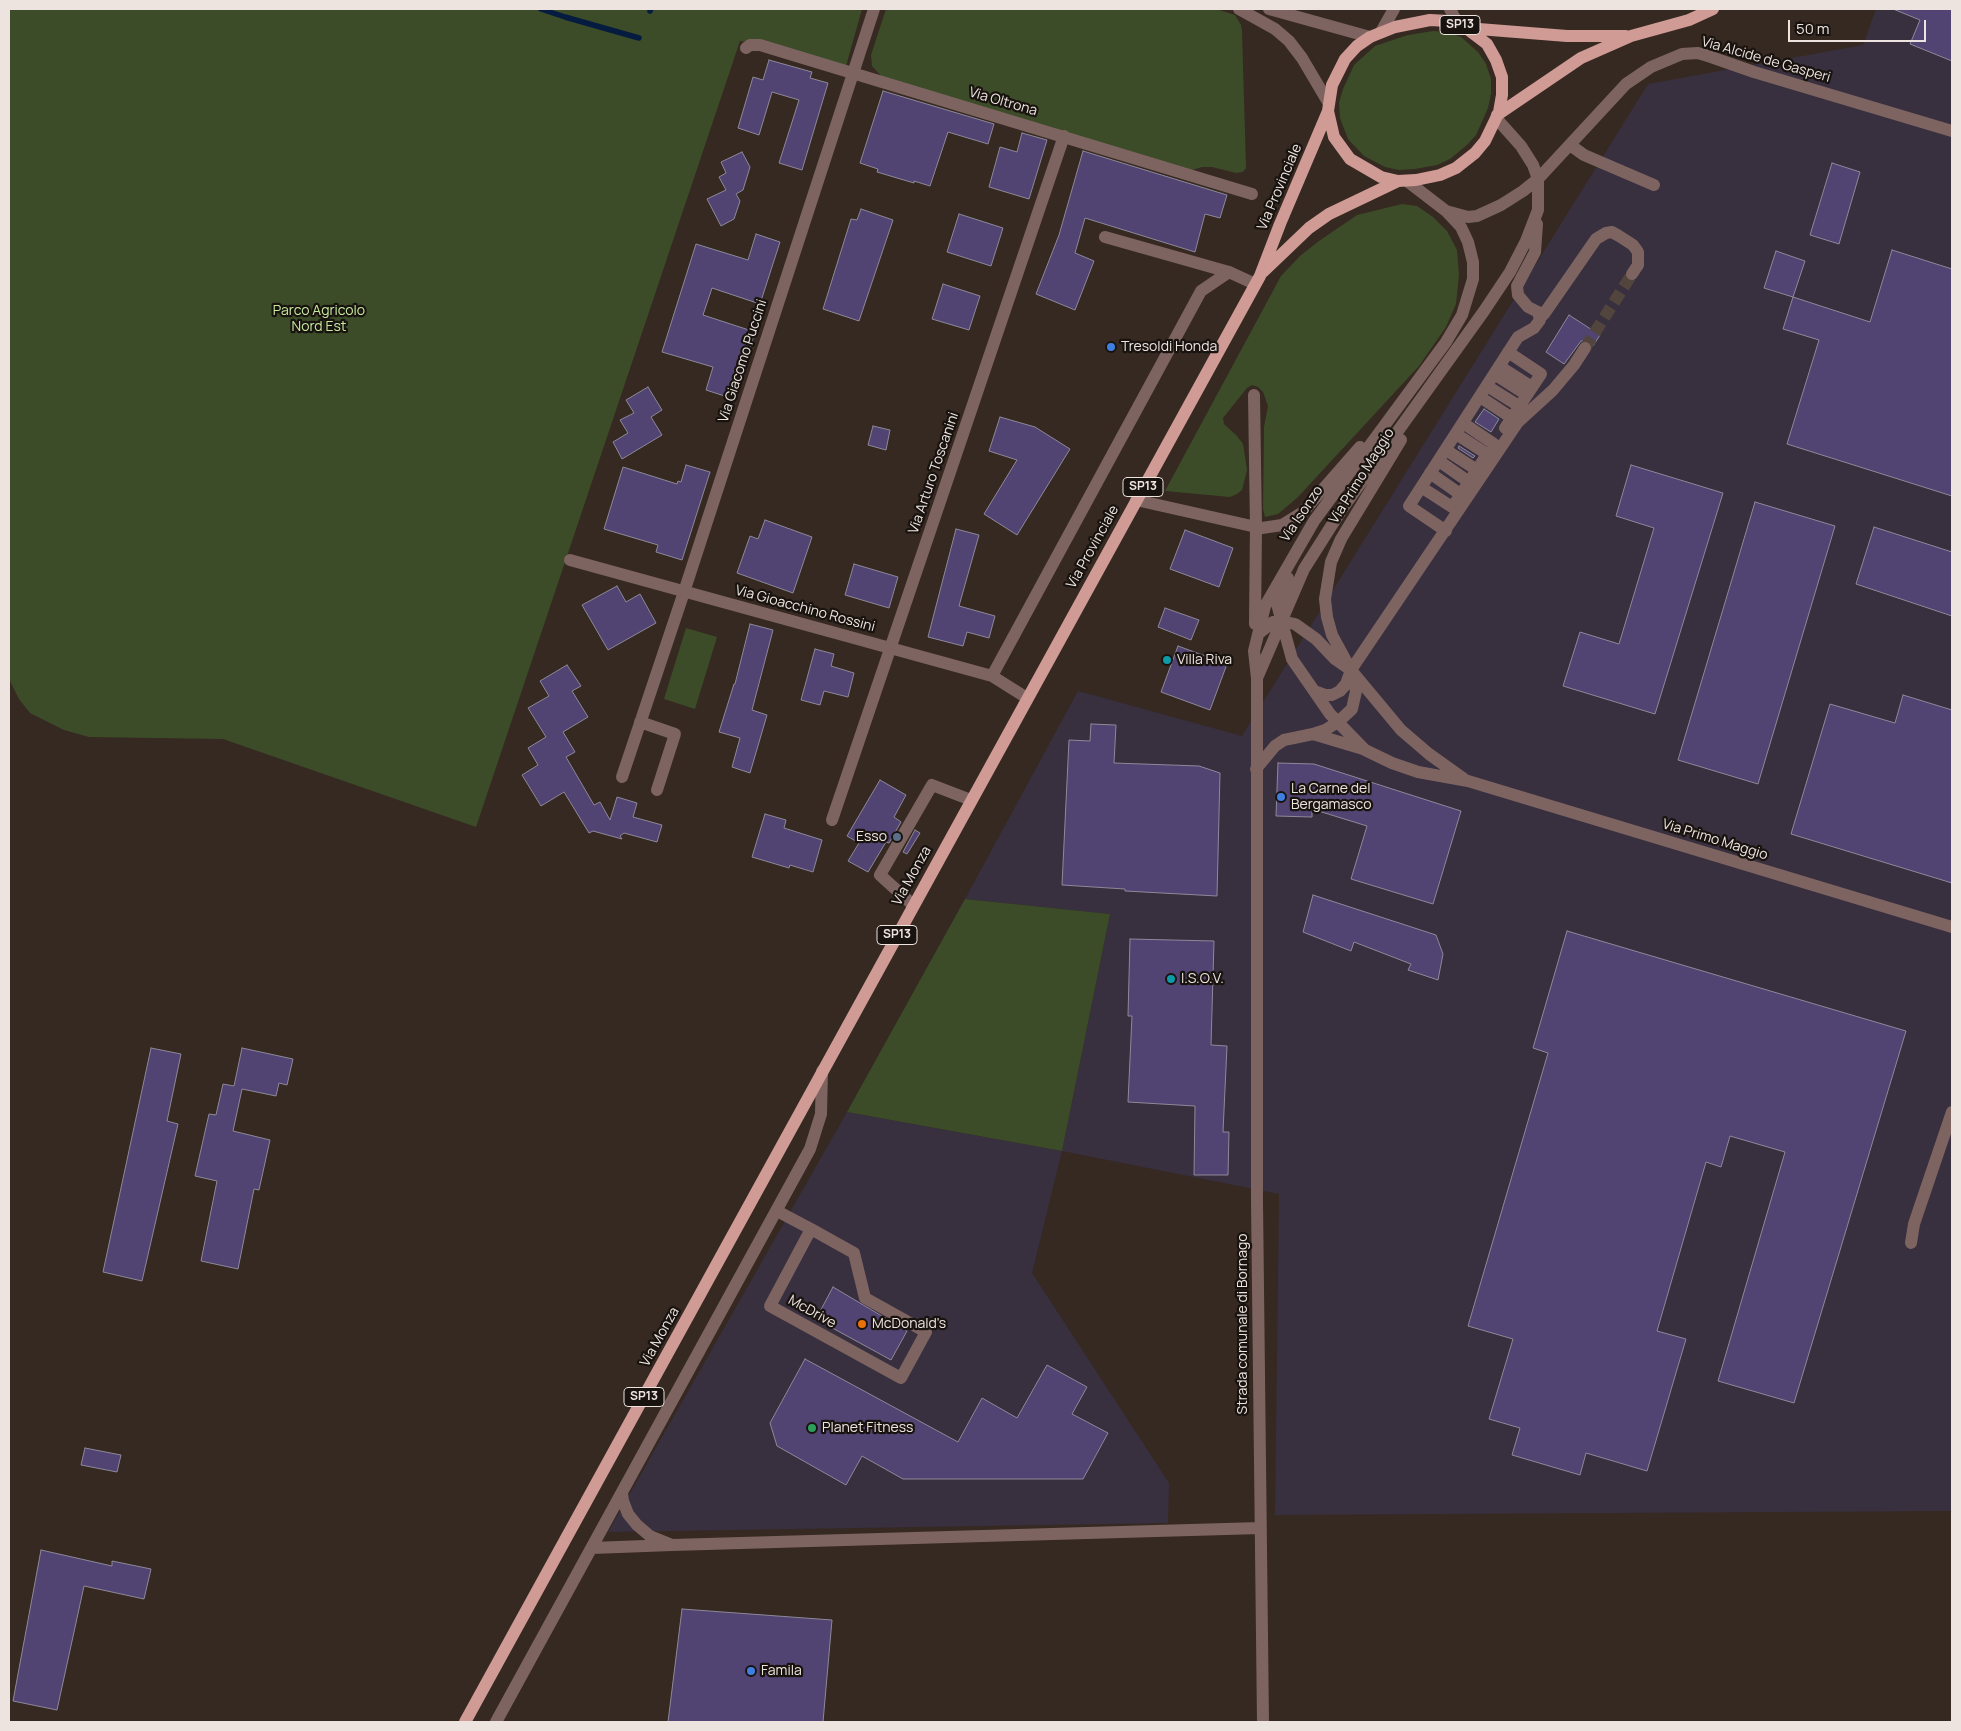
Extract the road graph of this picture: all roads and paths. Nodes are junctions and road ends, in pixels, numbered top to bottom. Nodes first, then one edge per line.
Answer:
1 (874, 9) edge
2 (1239, 9) edge
3 (1277, 9) edge
4 (1394, 9) edge
5 (1450, 9) edge
6 (1714, 9) edge
7 (1462, 26) junction
8 (1375, 34) junction
9 (1631, 36) junction
10 (746, 48) dead end
11 (852, 73) junction
12 (1328, 107) junction
13 (1497, 116) junction
14 (1952, 131) edge
15 (1064, 136) junction
16 (1570, 145) junction
17 (1538, 178) junction
18 (1403, 181) junction
19 (1654, 185) dead end
20 (1252, 194) dead end
21 (1538, 210) junction
22 (1446, 211) junction
23 (1105, 237) dead end
24 (1229, 272) junction
25 (1632, 274) tunnel mouth
26 (1258, 280) junction
27 (1484, 311) junction
28 (1538, 312) junction
29 (1585, 348) tunnel mouth
30 (1508, 352) junction
31 (1497, 370) junction
32 (1487, 386) junction
33 (1410, 391) junction
34 (1529, 391) junction
35 (1254, 395) dead end
36 (1480, 397) junction
37 (1519, 406) junction
38 (1512, 418) junction
39 (1459, 429) junction
40 (1491, 449) junction
41 (1442, 455) junction
42 (1477, 470) junction
43 (1430, 473) junction
44 (1469, 482) junction
45 (1422, 487) junction
46 (1460, 494) junction
47 (1136, 500) junction
48 (1452, 507) junction
49 (1320, 513) junction
50 (1256, 527) junction
51 (1443, 529) junction
52 (570, 560) dead end
53 (684, 592) junction
54 (1281, 621) junction
55 (1258, 634) junction
56 (890, 647) junction
57 (1254, 651) junction
58 (1352, 670) junction
59 (992, 676) junction
60 (1257, 678) junction
61 (1314, 691) junction
62 (1027, 698) junction
63 (640, 722) junction
64 (1338, 722) junction
65 (1314, 734) junction
66 (1365, 750) junction
67 (1256, 769) junction
68 (622, 777) dead end
69 (1468, 781) junction
70 (657, 790) dead end
71 (971, 800) junction
72 (832, 820) dead end
73 (913, 905) junction
74 (1256, 925) joint
75 (1952, 927) edge
76 (822, 1071) junction
77 (1952, 1112) edge
78 (777, 1211) junction
79 (811, 1230) junction
80 (1911, 1243) dead end
81 (622, 1493) junction
82 (1260, 1528) junction
83 (672, 1545) junction
84 (592, 1548) junction
85 (465, 1722) edge
86 (496, 1722) edge
87 (1263, 1722) edge

1 - 11 street, Via Giacomo Puccini
2 - 12 street
3 - 8 street
4 - 8 street
5 - 7 street
6 - 9 main road, SP13
7 - 8 main road, SP13
7 - 9 main road, SP13
7 - 13 main road, SP13
8 - 12 main road, SP13
9 - 13 main road, SP13
10 - 11 street, Via Oltrona
11 - 15 street, Via Oltrona
11 - 53 street, Via Giacomo Puccini
12 - 18 main road, SP13
12 - 26 main road, Via Provinciale / SP13
13 - 17 street
13 - 18 main road, SP13
14 - 16 street, Via Alcide de Gasperi
15 - 20 street, Via Oltrona
15 - 56 street, Via Arturo Toscanini
16 - 17 street, Via Alcide de Gasperi
16 - 19 street
17 - 21 street
17 - 22 street, Via Alcide de Gasperi
18 - 22 street, Via Isonzo
18 - 26 main road, Via Provinciale / SP13
21 - 27 street
21 - 28 street
22 - 33 street, Via Isonzo
23 - 24 street
24 - 26 street
24 - 59 street
25 - 28 street
26 - 47 main road, Via Provinciale / SP13
27 - 54 street
27 - 58 street, Via Primo Maggio
28 - 30 street
29 - 51 street
30 - 31 street
30 - 34 street
31 - 32 street
31 - 34 street
32 - 36 street
32 - 37 street
33 - 49 street, Via Isonzo
33 - 50 street
34 - 37 street
35 - 50 street
36 - 38 street
36 - 39 street
37 - 38 street
38 - 40 street
39 - 40 street
39 - 41 street
40 - 42 street
41 - 42 street
41 - 43 street
41 - 44 street
42 - 44 street
43 - 45 street
43 - 46 street
44 - 46 street
45 - 48 street
45 - 51 street
46 - 48 street
47 - 50 street
47 - 62 main road, Via Provinciale / SP13
48 - 51 street
49 - 54 street
49 - 55 street, Via Isonzo
50 - 57 street
51 - 58 street
52 - 53 street, Via Gioacchino Rossini
53 - 56 street, Via Gioacchino Rossini
53 - 63 street, Via Giacomo Puccini
54 - 55 street
54 - 58 street, Via Primo Maggio
54 - 60 street
54 - 61 street, Via Primo Maggio
55 - 57 street, Via Isonzo
56 - 59 street, Via Gioacchino Rossini
56 - 72 street, Via Arturo Toscanini
57 - 60 street, Via Isonzo
58 - 61 street
58 - 64 street
58 - 69 street, Via Primo Maggio
59 - 62 street, Via Gioacchino Rossini
60 - 67 street, Via Isonzo
61 - 64 street, Via Primo Maggio
62 - 71 main road, Via Provinciale / SP13
63 - 68 street, Via Giacomo Puccini
63 - 70 street
64 - 65 street
64 - 66 street, Via Primo Maggio
65 - 66 street, Via Primo Maggio
65 - 67 street, Via Primo Maggio
66 - 69 street, Via Primo Maggio
67 - 74 street, Via Isonzo
69 - 75 street, Via Primo Maggio
71 - 73 main road, Via Monza / SP13
71 - 73 street
73 - 76 main road, Via Monza / SP13
74 - 82 street, Strada comunale di Bornago
76 - 78 street, Via Monza
76 - 85 main road, Via Monza / SP13
77 - 80 street
78 - 79 street
78 - 81 street, Via Monza
79 - 79 street, McDrive
81 - 83 street
81 - 84 street, Via Monza
82 - 83 street
82 - 87 street, Strada comunale di Bornago
83 - 84 street
84 - 86 street, Via Monza

